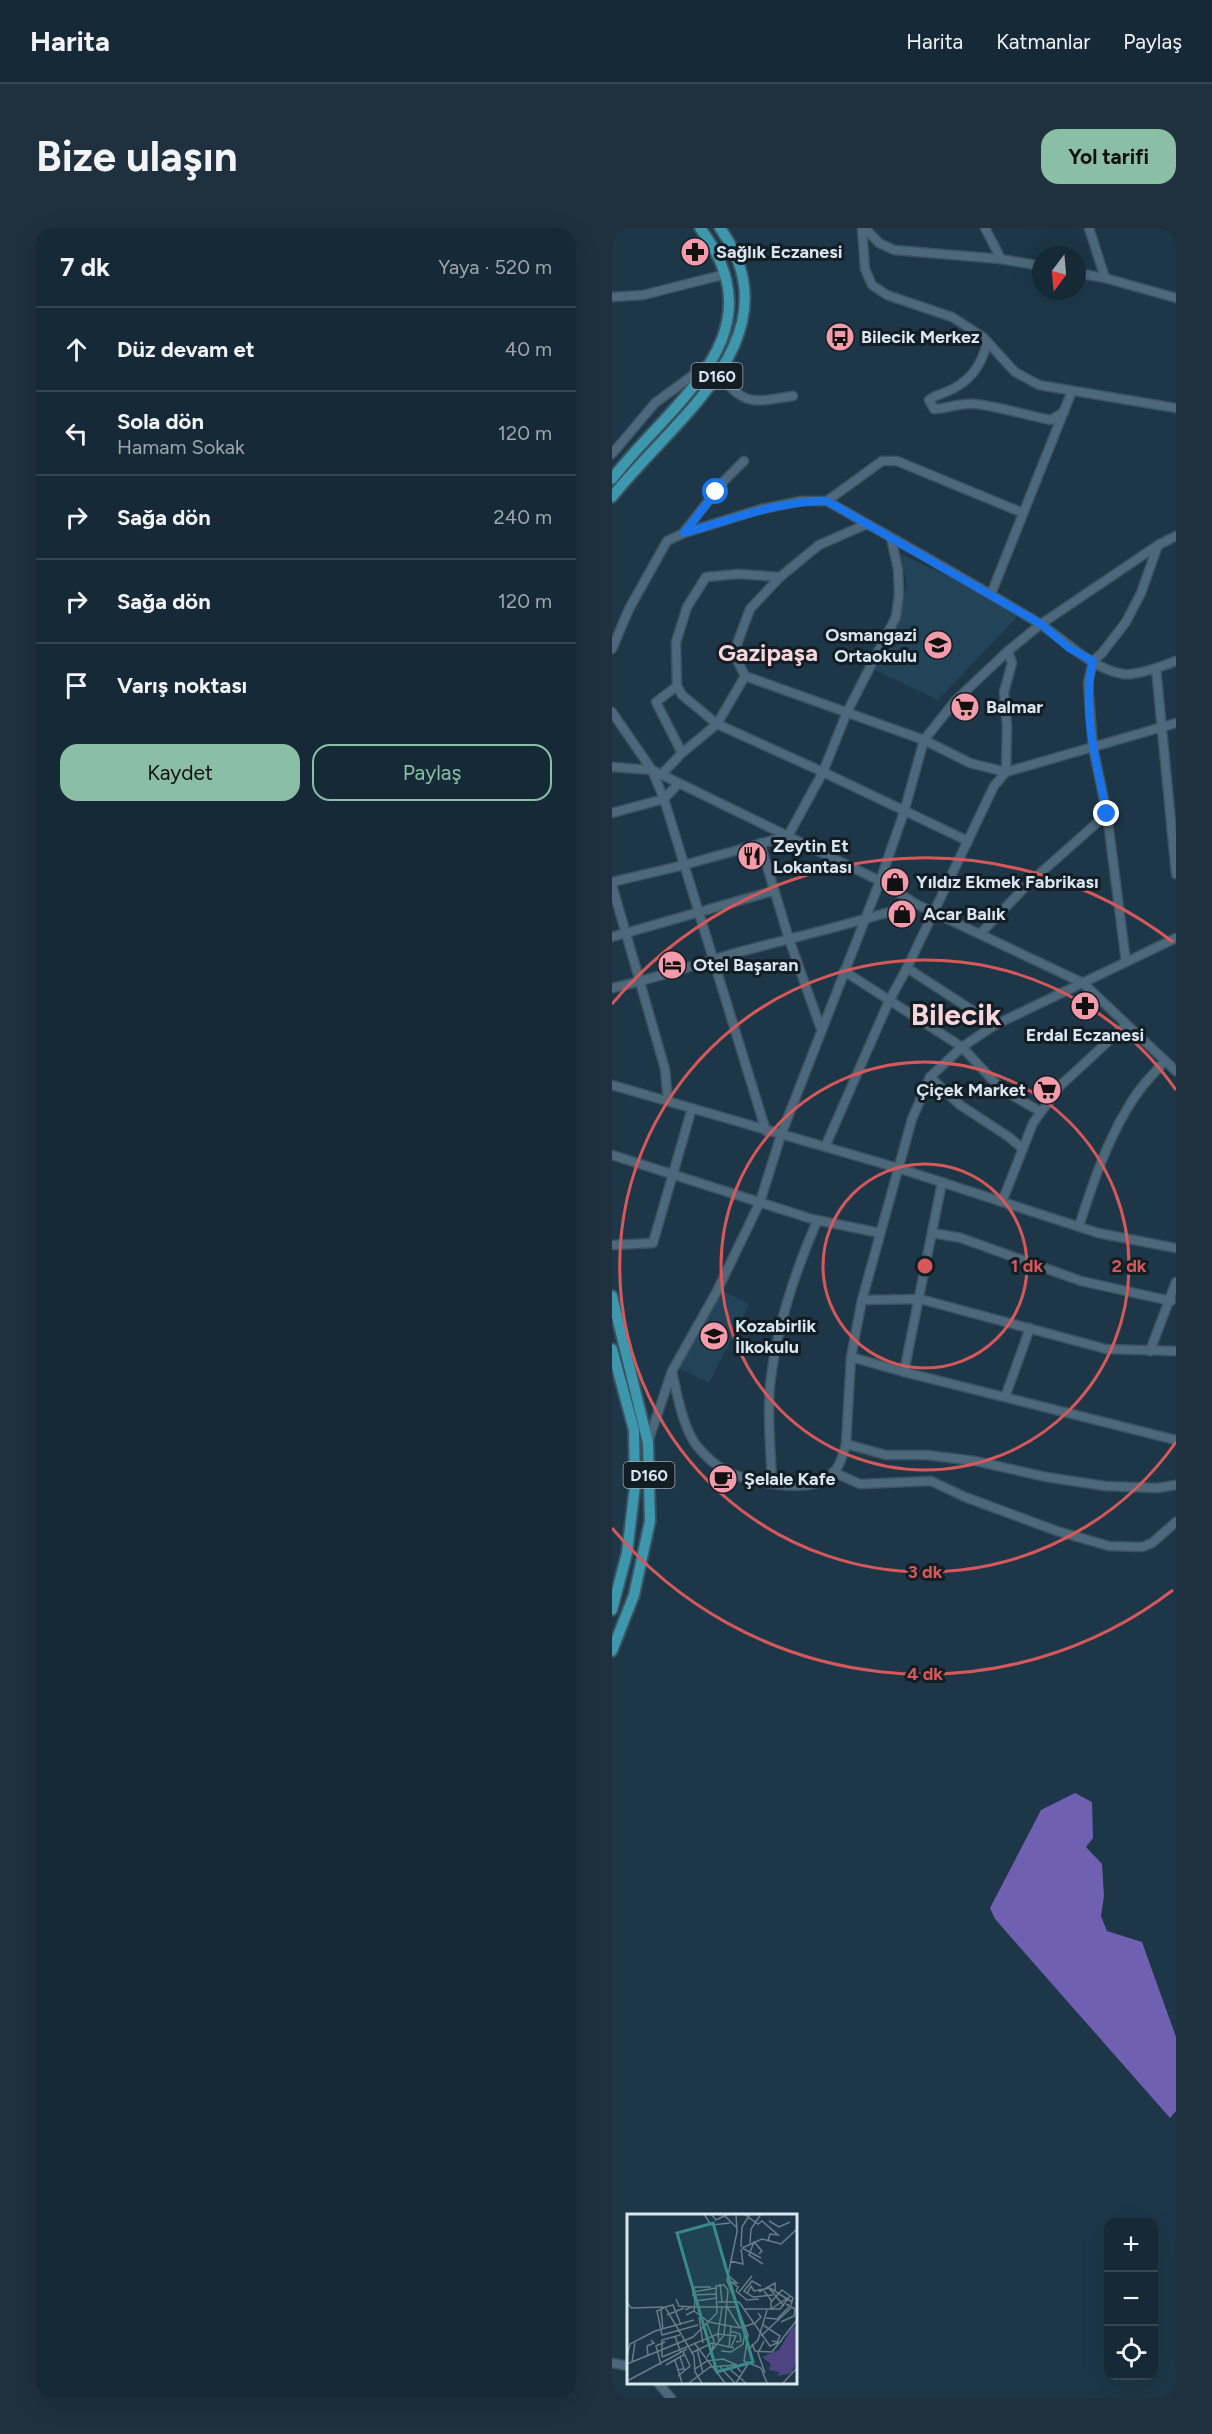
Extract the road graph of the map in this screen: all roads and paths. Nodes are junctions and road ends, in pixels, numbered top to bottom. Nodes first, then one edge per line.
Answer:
1 (700, 228) edge
2 (720, 228) edge
3 (863, 228) edge
4 (986, 228) edge
5 (1089, 228) edge
6 (1001, 259) junction
7 (1032, 264) edge
8 (726, 274) junction
9 (1086, 275) edge
10 (1105, 278) junction
11 (612, 297) edge
12 (1176, 298) edge
13 (744, 304) junction
14 (987, 342) junction
15 (712, 362) junction
16 (719, 373) junction
17 (1072, 391) junction
18 (793, 396) dead end
19 (1176, 408) edge
20 (1064, 411) junction
21 (612, 454) edge
22 (744, 461) dead end
23 (612, 479) edge
24 (612, 497) edge
25 (827, 501) junction
26 (1023, 513) junction
27 (867, 524) junction
28 (684, 533) junction
29 (1176, 536) edge
30 (891, 538) junction
31 (1158, 545) junction
32 (780, 577) junction
33 (991, 594) junction
34 (1041, 624) junction
35 (612, 649) edge
36 (1008, 651) junction
37 (1093, 661) junction
38 (1176, 662) edge
39 (1156, 668) junction
40 (745, 676) junction
41 (677, 686) junction
42 (612, 712) edge
43 (847, 712) junction
44 (1176, 723) edge
45 (717, 724) junction
46 (1162, 726) junction
47 (924, 740) junction
48 (1093, 747) junction
49 (682, 753) junction
50 (612, 767) edge
51 (651, 770) junction
52 (823, 772) junction
53 (1006, 772) junction
54 (660, 776) junction
55 (678, 784) junction
56 (664, 800) junction
57 (904, 812) junction
58 (612, 813) edge
59 (1107, 814) junction
60 (788, 836) junction
61 (968, 841) junction
62 (760, 843) junction
63 (684, 865) junction
64 (1176, 874) edge
65 (880, 881) junction
66 (612, 884) edge
67 (773, 891) junction
68 (916, 904) junction
69 (699, 912) junction
70 (934, 912) junction
71 (863, 921) junction
72 (626, 933) junction
73 (981, 933) junction
74 (612, 937) edge
75 (1176, 938) edge
76 (789, 939) junction
77 (715, 959) junction
78 (1126, 962) junction
79 (907, 968) junction
80 (844, 972) junction
81 (641, 982) junction
82 (1083, 983) junction
83 (612, 988) edge
84 (889, 1001) junction
85 (995, 1025) junction
86 (1126, 1025) junction
87 (821, 1029) junction
88 (962, 1047) junction
89 (1165, 1061) junction
90 (1176, 1071) edge
91 (930, 1077) junction
92 (612, 1085) edge
93 (668, 1101) junction
94 (692, 1108) junction
95 (1041, 1112) junction
96 (766, 1131) junction
97 (781, 1135) junction
98 (825, 1147) junction
99 (1023, 1149) junction
100 (612, 1155) edge
101 (898, 1168) junction
102 (674, 1174) junction
103 (942, 1182) junction
104 (760, 1202) junction
105 (1002, 1202) junction
106 (817, 1221) junction
107 (1079, 1226) junction
108 (880, 1233) junction
109 (933, 1233) junction
110 (612, 1245) edge
111 (1176, 1248) edge
112 (1176, 1282) edge
113 (612, 1296) edge
114 (920, 1299) junction
115 (862, 1300) junction
116 (1171, 1301) junction
117 (1030, 1328) junction
118 (612, 1349) edge
119 (1150, 1351) junction
120 (1176, 1351) edge
121 (851, 1357) junction
122 (672, 1371) junction
123 (904, 1372) junction
124 (1005, 1397) junction
125 (1176, 1440) edge
126 (648, 1443) junction
127 (846, 1444) junction
128 (833, 1472) junction
129 (772, 1483) junction
130 (1176, 1485) edge
131 (1176, 1522) edge
132 (612, 1610) edge
133 (612, 1651) edge
134 (612, 2363) edge
135 (627, 2366) edge
136 (658, 2383) edge
137 (671, 2398) edge

1 - 8 main road, D160
2 - 13 main road, D160
3 - 6 street
3 - 14 street
4 - 6 street
5 - 10 street
6 - 7 street
8 - 11 street
8 - 13 main road
8 - 15 main road, D160
9 - 10 street
10 - 12 street
13 - 16 main road, D160
14 - 17 street
14 - 20 street
15 - 21 street
15 - 23 main road, D160
16 - 18 street
16 - 24 main road, D160
17 - 19 street
17 - 20 street
20 - 26 street
22 - 28 street
25 - 26 street
25 - 27 street
25 - 28 street
26 - 33 street
27 - 30 street
27 - 32 street
28 - 35 street
29 - 31 street
30 - 33 street
30 - 43 street
31 - 34 street
31 - 37 street
32 - 40 street
32 - 41 street
33 - 34 street
34 - 36 street
34 - 37 street
36 - 47 street
36 - 53 street
37 - 39 street
37 - 48 street
38 - 39 street
39 - 46 street
40 - 43 street
40 - 45 street
41 - 45 street
41 - 49 street
42 - 51 street
43 - 47 street
43 - 52 street
44 - 46 street
45 - 49 street
45 - 52 street
46 - 48 street
46 - 64 street
47 - 53 street
47 - 57 street
48 - 53 street
48 - 59 street
49 - 54 street
50 - 51 street
51 - 54 street
51 - 56 street
52 - 57 street
52 - 60 street
53 - 61 street
54 - 55 street
55 - 56 street
55 - 60 street
56 - 58 street
56 - 63 street
57 - 61 street
57 - 65 street
59 - 73 street
59 - 78 street
60 - 62 street
60 - 65 street
61 - 70 street
62 - 63 street
62 - 67 street
63 - 66 street
63 - 69 street
65 - 68 street
65 - 71 street
66 - 72 street
67 - 69 street
67 - 76 street
68 - 70 street
68 - 71 street
69 - 72 street
69 - 77 street
70 - 73 street
70 - 79 street
71 - 76 street
71 - 80 street
72 - 74 street
72 - 81 street
73 - 82 street
75 - 78 street
76 - 77 street
76 - 87 street
77 - 81 street
77 - 96 street
78 - 82 street
79 - 84 street
79 - 85 street
80 - 84 street
80 - 87 street
81 - 83 street
81 - 93 street
82 - 85 street
82 - 86 street
84 - 88 street
84 - 98 street
85 - 88 street
86 - 89 street
86 - 95 street
87 - 97 street
88 - 91 street
88 - 95 street
89 - 90 street
89 - 107 street
91 - 99 street
91 - 101 street
92 - 93 street
93 - 94 street
94 - 96 street
94 - 102 street
95 - 99 street
96 - 97 street
97 - 98 street
97 - 104 street
98 - 101 street
99 - 105 street
100 - 102 street
101 - 103 street
101 - 108 street
102 - 104 street
102 - 110 street
103 - 105 street
103 - 109 street
104 - 106 street
104 - 122 street
105 - 107 street
106 - 108 street
106 - 129 street
107 - 111 street
108 - 115 street
109 - 114 street
109 - 116 street
112 - 116 street
113 - 126 main road, D160
114 - 115 street
114 - 117 street
114 - 123 street
115 - 121 street
116 - 119 street
117 - 119 street
117 - 124 street
118 - 132 main road, D160
119 - 120 street
121 - 123 street
121 - 127 street
122 - 126 street
122 - 129 street
123 - 124 street
124 - 125 street
126 - 133 main road, D160
127 - 128 street
127 - 130 street
128 - 129 street
128 - 131 street
134 - 135 street
136 - 137 street

